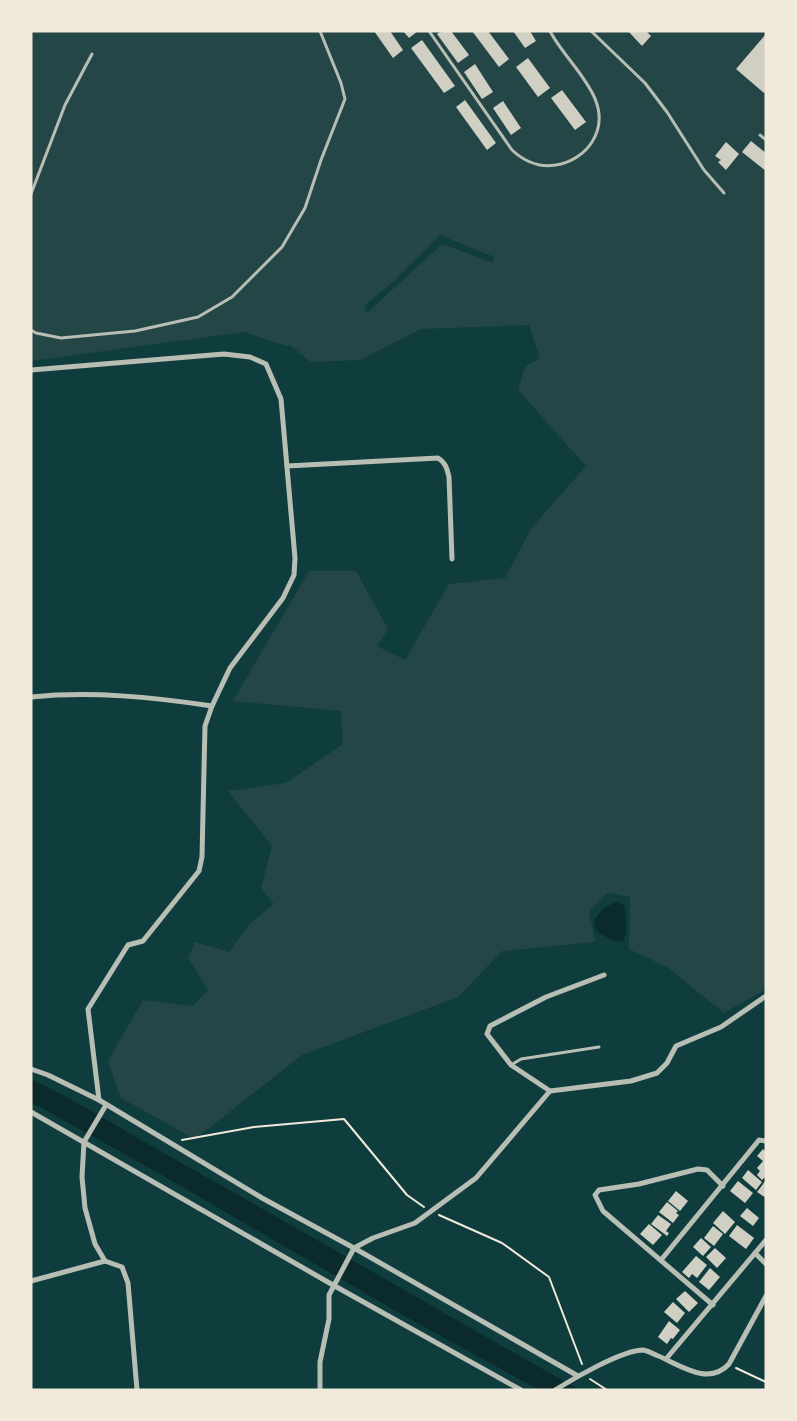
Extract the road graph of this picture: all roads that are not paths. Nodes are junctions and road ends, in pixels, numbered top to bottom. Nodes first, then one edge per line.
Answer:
1 (320, 31) edge
2 (429, 31) edge
3 (550, 31) edge
4 (591, 31) edge
5 (92, 54) dead end
6 (760, 135) dead end
7 (766, 140) edge
8 (724, 193) dead end
9 (31, 194) edge
10 (31, 330) edge
11 (31, 370) edge
12 (287, 466) junction
13 (452, 558) dead end
14 (31, 697) edge
15 (212, 706) junction
16 (604, 975) dead end
17 (766, 996) edge
18 (599, 1047) dead end
19 (511, 1065) junction
20 (31, 1069) edge
21 (550, 1091) junction
22 (99, 1100) junction
23 (106, 1105) junction
24 (31, 1112) edge
25 (766, 1141) edge
26 (84, 1142) junction
27 (723, 1186) junction
28 (766, 1240) edge
29 (354, 1248) junction
30 (755, 1253) junction
31 (661, 1260) junction
32 (105, 1261) junction
33 (766, 1264) edge
34 (31, 1281) edge
35 (333, 1285) junction
36 (766, 1296) edge
37 (712, 1305) junction
38 (666, 1359) junction
39 (578, 1376) junction
40 (137, 1390) edge
41 (320, 1390) edge
42 (521, 1390) edge
43 (555, 1390) edge

1 - 10 lane
2 - 3 lane
4 - 8 lane
5 - 9 lane
6 - 7 lane
11 - 12 street
12 - 13 street
12 - 15 street
14 - 15 street
15 - 22 street
16 - 19 street
17 - 21 street
18 - 19 lane
19 - 21 street
20 - 22 street
21 - 29 street
22 - 23 street
23 - 26 street
23 - 29 street
24 - 26 street
25 - 27 street
26 - 32 street
26 - 35 street
27 - 31 street
27 - 31 street
28 - 30 street
29 - 35 street
29 - 39 street
30 - 33 street
30 - 37 street
31 - 37 street
32 - 34 street
32 - 40 street
35 - 41 street
35 - 42 street
36 - 38 street
37 - 38 street
38 - 39 street
39 - 43 street

